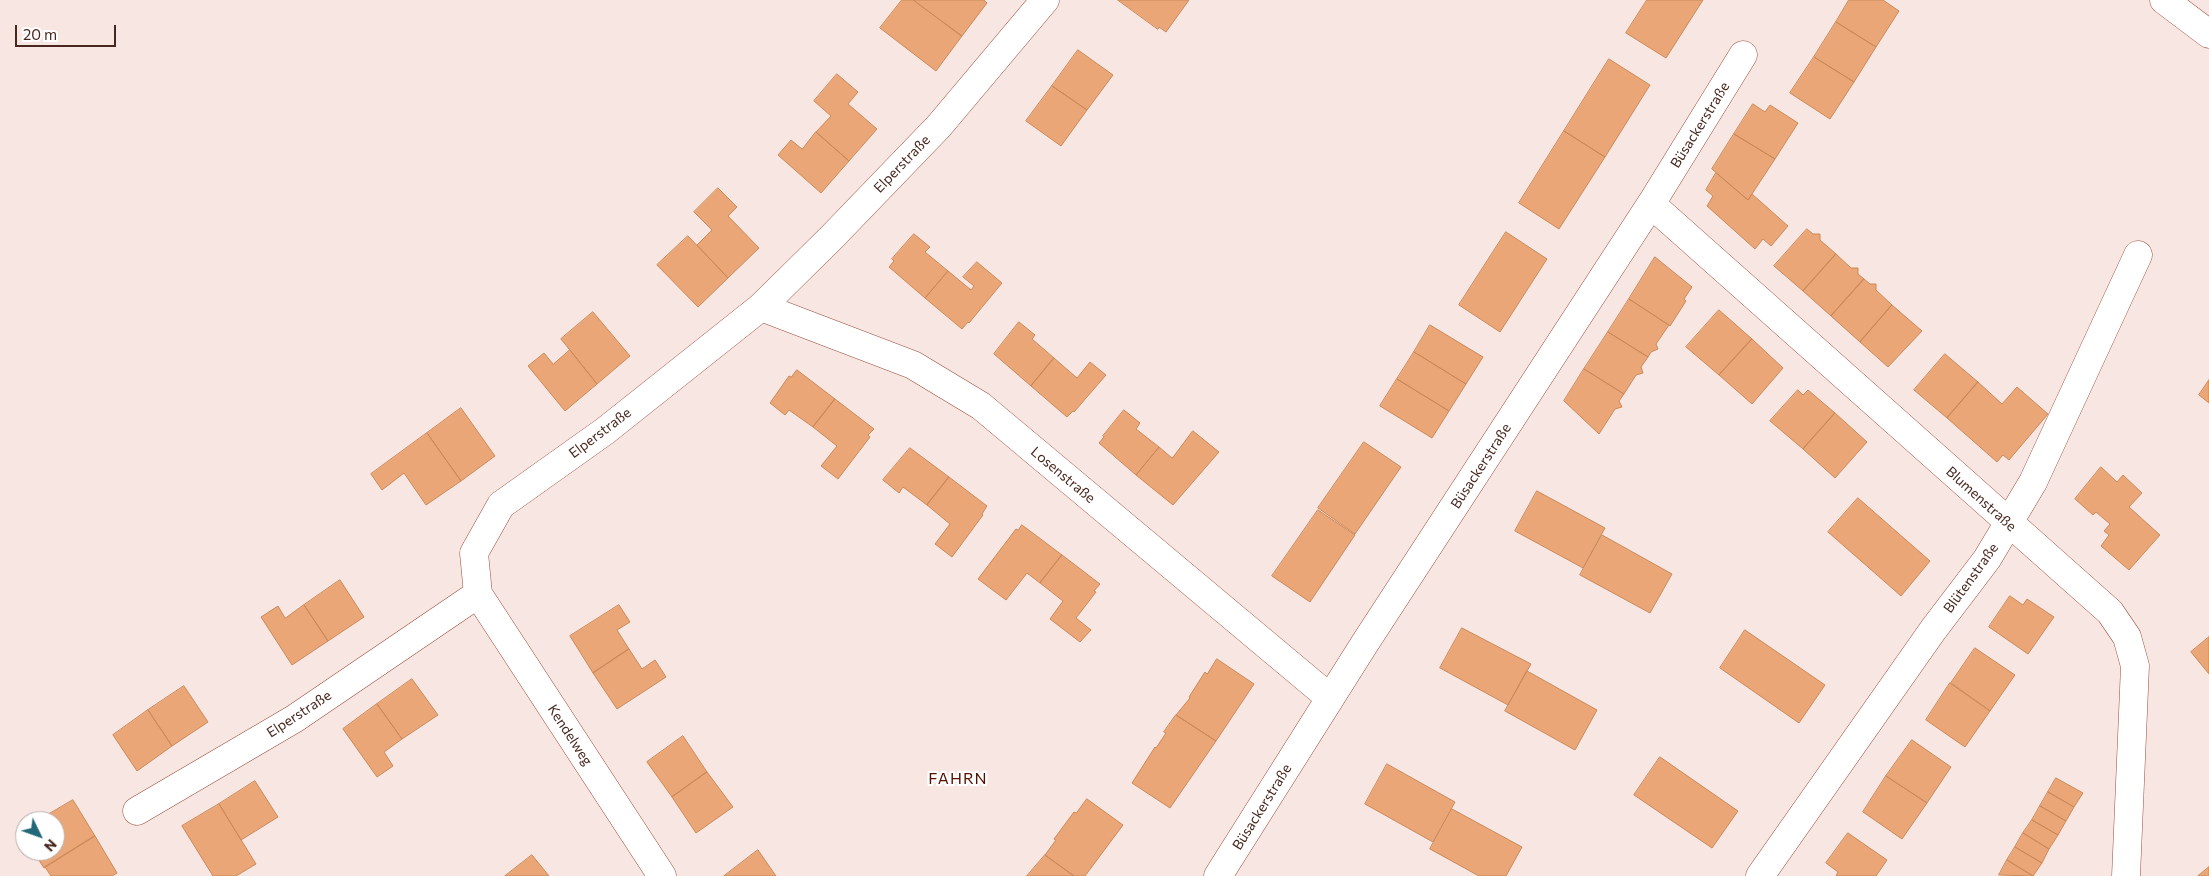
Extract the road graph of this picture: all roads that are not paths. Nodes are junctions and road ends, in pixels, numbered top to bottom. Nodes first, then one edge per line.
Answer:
1 (1045, 0) edge
2 (2164, 0) edge
3 (2209, 34) edge
4 (1743, 56) dead end
5 (1651, 204) junction
6 (2138, 256) dead end
7 (761, 307) junction
8 (2008, 523) junction
9 (478, 594) junction
10 (1330, 698) junction
11 (137, 811) dead end
12 (657, 874) edge
13 (1218, 876) edge
14 (1760, 876) edge
15 (2126, 876) edge

1 - 7 street, Elperstraße
2 - 3 street
4 - 5 street, Büsackerstraße
5 - 8 street, Blumenstraße
5 - 10 street, Büsackerstraße
6 - 8 street, Blütenstraße
7 - 9 street, Elperstraße
7 - 10 street, Losenstraße
8 - 14 street, Blütenstraße
8 - 15 street, Blumenstraße
9 - 11 street, Elperstraße
9 - 12 street, Kendelweg
10 - 13 street, Büsackerstraße

